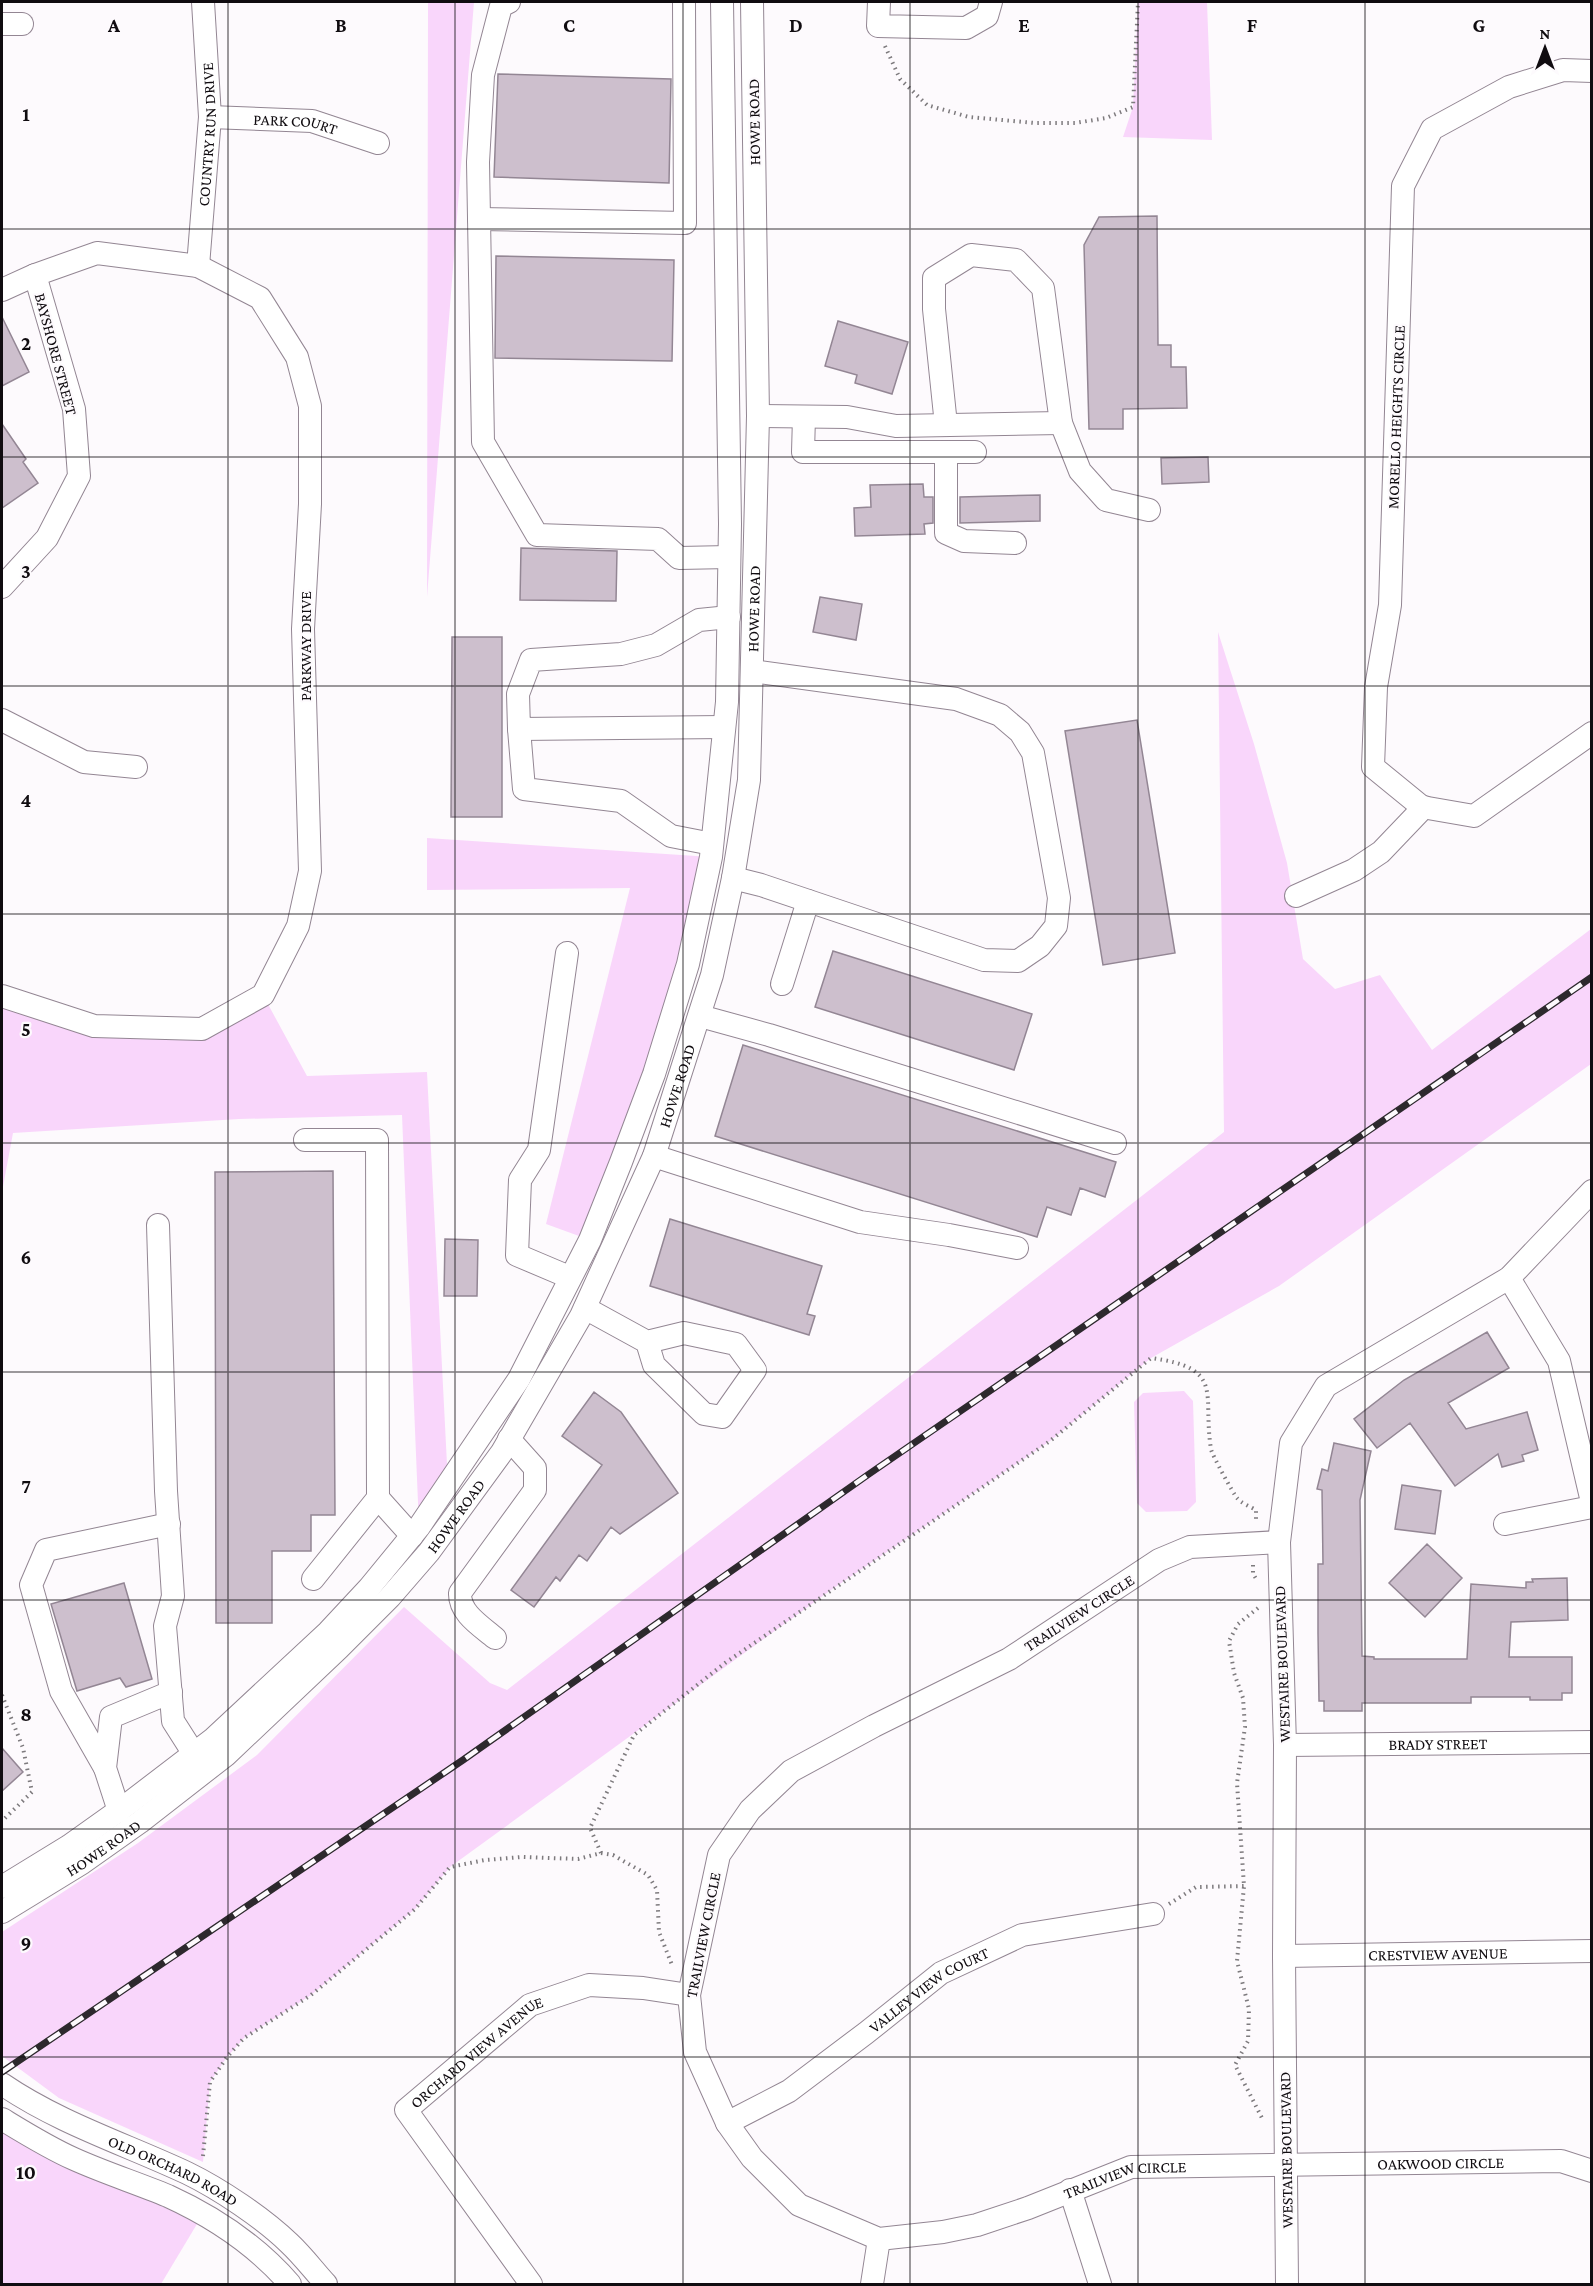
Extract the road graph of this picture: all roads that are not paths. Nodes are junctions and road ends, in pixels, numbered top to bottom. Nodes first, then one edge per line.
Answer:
1 (203, 2) edge
2 (509, 2) edge
3 (684, 2) edge
4 (722, 2) edge
5 (753, 2) edge
6 (879, 2) edge
7 (991, 2) edge
8 (1592, 71) edge
9 (210, 117) junction
10 (378, 143) dead end
11 (479, 219) junction
12 (198, 266) junction
13 (35, 275) junction
14 (2, 290) edge
15 (758, 416) junction
16 (804, 417) junction
17 (1061, 423) junction
18 (946, 425) junction
19 (946, 452) junction
20 (975, 452) dead end
21 (1149, 510) dead end
22 (1016, 543) dead end
23 (729, 556) junction
24 (2, 587) edge
25 (729, 617) junction
26 (752, 671) junction
27 (2, 720) edge
28 (724, 728) junction
29 (519, 729) junction
30 (1592, 733) edge
31 (136, 767) dead end
32 (1424, 807) junction
33 (712, 844) junction
34 (733, 878) junction
35 (1296, 896) dead end
36 (808, 901) junction
37 (567, 953) dead end
38 (782, 984) dead end
39 (2, 996) edge
40 (700, 1016) junction
41 (305, 1140) dead end
42 (1115, 1143) dead end
43 (654, 1156) junction
44 (1592, 1191) edge
45 (158, 1225) dead end
46 (1017, 1248) dead end
47 (569, 1277) junction
48 (1509, 1278) junction
49 (585, 1308) junction
50 (647, 1342) junction
51 (509, 1439) junction
52 (378, 1498) junction
53 (1592, 1502) edge
54 (1592, 1507) edge
55 (168, 1524) junction
56 (1505, 1524) dead end
57 (412, 1536) junction
58 (1279, 1542) junction
59 (313, 1579) dead end
60 (495, 1638) dead end
61 (171, 1692) junction
62 (1592, 1742) edge
63 (1285, 1745) junction
64 (194, 1754) junction
65 (105, 1768) junction
66 (119, 1811) junction
67 (2, 1887) edge
68 (2, 1912) edge
69 (1153, 1914) road end
70 (1592, 1951) edge
71 (1284, 1956) junction
72 (689, 1995) junction
73 (2, 2084) edge
74 (2, 2120) edge
75 (727, 2123) junction
76 (1287, 2164) junction
77 (1592, 2171) edge
78 (1070, 2190) junction
79 (879, 2239) junction
80 (290, 2284) edge
81 (326, 2284) edge
82 (531, 2284) edge
83 (872, 2284) edge
84 (1100, 2284) edge
85 (1287, 2284) edge

1 - 9 street, COUNTRY RUN DRIVE
2 - 11 street
3 - 11 street
4 - 23 street, HOWE ROAD
5 - 15 street, HOWE ROAD
6 - 7 street
8 - 32 street, MORELLO HEIGHTS CIRCLE
9 - 10 street, PARK COURT
9 - 12 street, COUNTRY RUN DRIVE
11 - 23 street
12 - 13 street, PARKWAY DRIVE
12 - 39 street, PARKWAY DRIVE
13 - 14 street, PARKWAY DRIVE
13 - 24 street, BAYSHORE STREET
15 - 16 street
15 - 26 street, HOWE ROAD
16 - 18 street
16 - 19 street
17 - 18 street
17 - 18 street
17 - 21 street
19 - 20 street
19 - 22 street
23 - 25 street, HOWE ROAD
25 - 28 street, HOWE ROAD
25 - 29 street
26 - 34 street, HOWE ROAD
26 - 36 street
27 - 31 street
28 - 29 street
28 - 33 street, HOWE ROAD
29 - 33 street
30 - 32 street, MORELLO HEIGHTS CIRCLE
32 - 35 street
33 - 47 street, HOWE ROAD
34 - 36 street
34 - 40 street, HOWE ROAD
36 - 38 street
37 - 47 street
40 - 42 street
40 - 43 street, HOWE ROAD
41 - 52 street
43 - 46 street
43 - 49 street, HOWE ROAD
44 - 48 street, WESTAIRE BOULEVARD
45 - 55 street
47 - 57 street, HOWE ROAD
48 - 53 street
48 - 58 street, WESTAIRE BOULEVARD
49 - 50 street
49 - 51 street, HOWE ROAD
50 - 50 street
51 - 60 street
51 - 68 street, HOWE ROAD
52 - 57 street
52 - 59 street
54 - 56 street
55 - 61 street
55 - 65 street
57 - 64 street, HOWE ROAD
58 - 63 street, WESTAIRE BOULEVARD
58 - 72 street, TRAILVIEW CIRCLE
61 - 64 street
61 - 65 street
62 - 63 street, BRADY STREET
63 - 71 street, WESTAIRE BOULEVARD
64 - 66 street, HOWE ROAD
65 - 66 street
66 - 67 street, HOWE ROAD
69 - 75 street, VALLEY VIEW COURT
70 - 71 street, CRESTVIEW AVENUE
71 - 76 street, WESTAIRE BOULEVARD
72 - 75 street, TRAILVIEW CIRCLE
72 - 82 street, ORCHARD VIEW AVENUE
73 - 81 street, OLD ORCHARD ROAD
74 - 80 street, OLD ORCHARD ROAD
75 - 79 street, TRAILVIEW CIRCLE
76 - 77 street, OAKWOOD CIRCLE
76 - 78 street, TRAILVIEW CIRCLE
76 - 85 street, WESTAIRE BOULEVARD
78 - 79 street, TRAILVIEW CIRCLE
78 - 84 street
79 - 83 street

